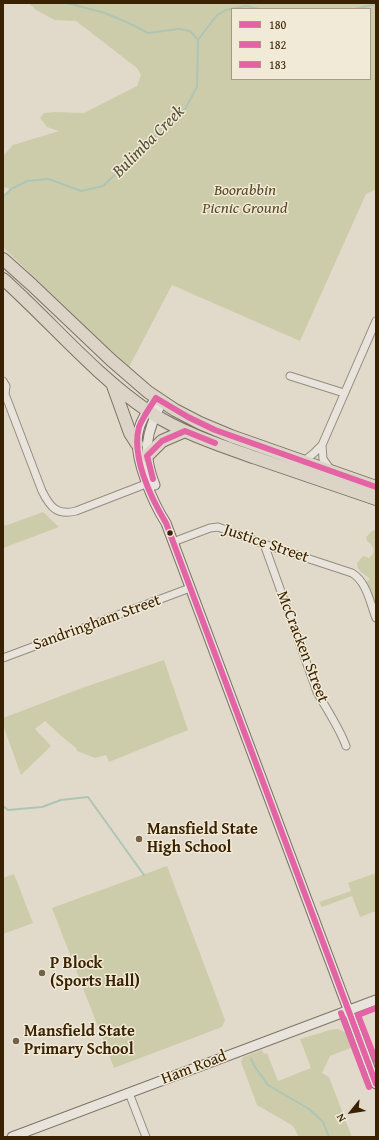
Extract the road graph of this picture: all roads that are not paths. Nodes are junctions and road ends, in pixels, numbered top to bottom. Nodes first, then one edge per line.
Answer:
1 (3, 259) edge
2 (3, 279) edge
3 (376, 321) edge
4 (290, 376) dead end
5 (3, 381) edge
6 (112, 383) junction
7 (344, 393) junction
8 (4, 394) edge
9 (159, 400) junction
10 (151, 413) junction
11 (185, 431) junction
12 (137, 444) junction
13 (322, 445) junction
14 (147, 456) junction
15 (303, 462) junction
16 (333, 473) junction
17 (151, 482) junction
18 (376, 487) edge
19 (376, 499) edge
20 (173, 542) junction
21 (264, 544) junction
22 (190, 588) junction
23 (376, 618) edge
24 (3, 658) edge
25 (346, 746) dead end
26 (376, 1000) edge
27 (348, 1010) junction
28 (376, 1084) edge
29 (129, 1093) junction
30 (12, 1137) edge
31 (146, 1137) edge

1 - 9 highway
2 - 6 highway
3 - 7 street
4 - 7 street
5 - 8 street
6 - 10 highway
6 - 12 highway
7 - 13 street
8 - 17 street
9 - 10 main road
9 - 15 highway
10 - 11 highway
10 - 12 main road
10 - 14 main road
11 - 14 highway
11 - 19 highway
12 - 17 main road
13 - 15 street
13 - 16 street
14 - 17 main road
15 - 16 highway
16 - 18 highway
17 - 20 main road
20 - 21 street, Justice Street
20 - 22 main road
21 - 23 street, Justice Street
21 - 25 street, McCracken Street
22 - 24 street, Sandringham Street
22 - 27 main road
26 - 27 main road, Ham Road
27 - 28 main road
27 - 29 main road, Ham Road
29 - 30 main road, Ham Road
29 - 31 street

